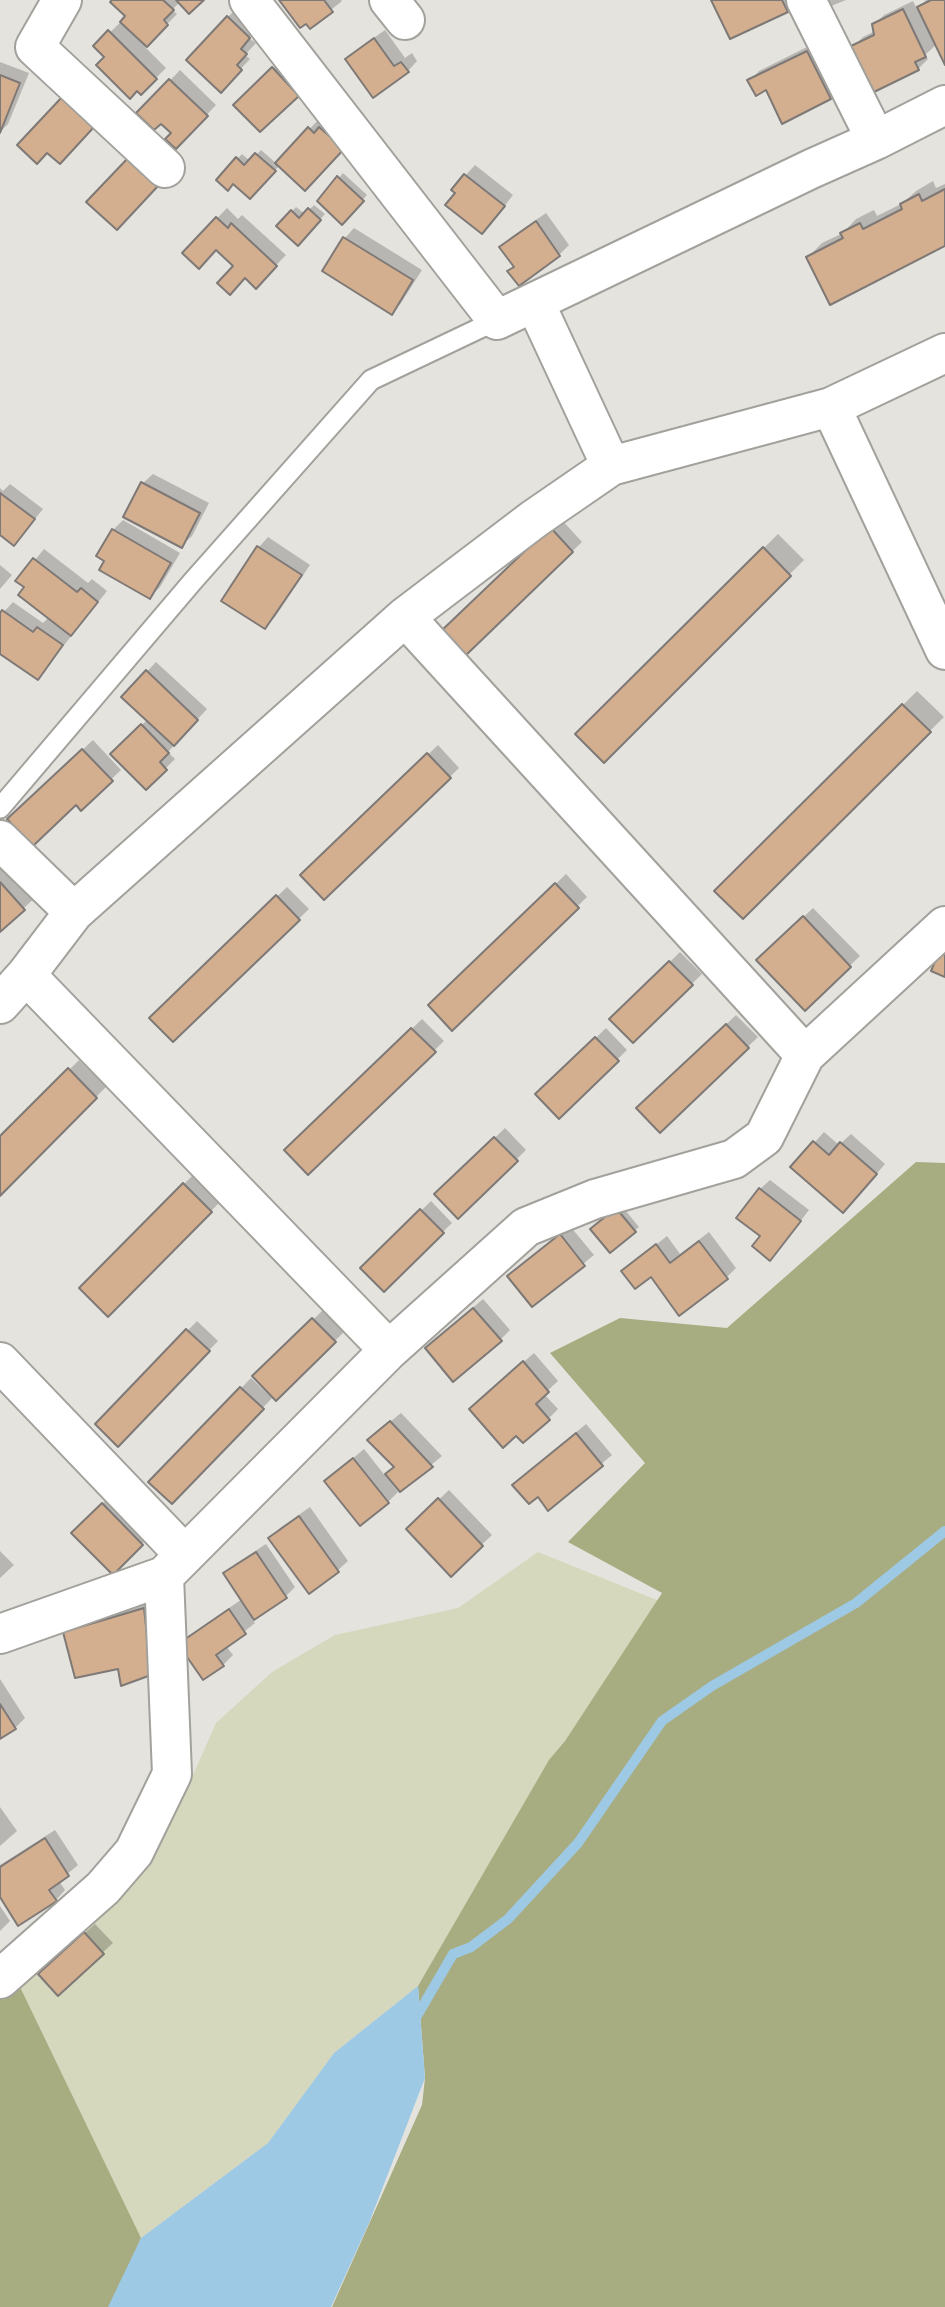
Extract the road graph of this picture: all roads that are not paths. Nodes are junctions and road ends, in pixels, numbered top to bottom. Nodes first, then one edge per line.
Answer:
1 (62, 0) edge
2 (249, 0) edge
3 (806, 0) edge
4 (945, 105) edge
5 (876, 140) junction
6 (165, 168) dead end
7 (536, 303) junction
8 (497, 320) junction
9 (945, 353) edge
10 (831, 407) junction
11 (611, 466) junction
12 (405, 617) junction
13 (945, 650) edge
14 (0, 808) edge
15 (0, 840) edge
16 (74, 912) junction
17 (945, 926) edge
18 (26, 975) junction
19 (0, 1004) edge
20 (805, 1055) junction
21 (389, 1350) junction
22 (0, 1362) edge
23 (174, 1565) junction
24 (0, 1634) edge
25 (0, 1979) edge

1 - 6 street
2 - 8 street
3 - 5 street
4 - 5 street
5 - 7 street
7 - 8 street
7 - 11 street
8 - 14 lane
9 - 10 street
10 - 11 street
10 - 13 street
11 - 12 street
12 - 16 street
12 - 20 street
15 - 16 street
16 - 18 street
17 - 20 street
18 - 19 street
18 - 21 street
20 - 21 street
21 - 23 street
22 - 23 street
23 - 24 street
23 - 25 street

